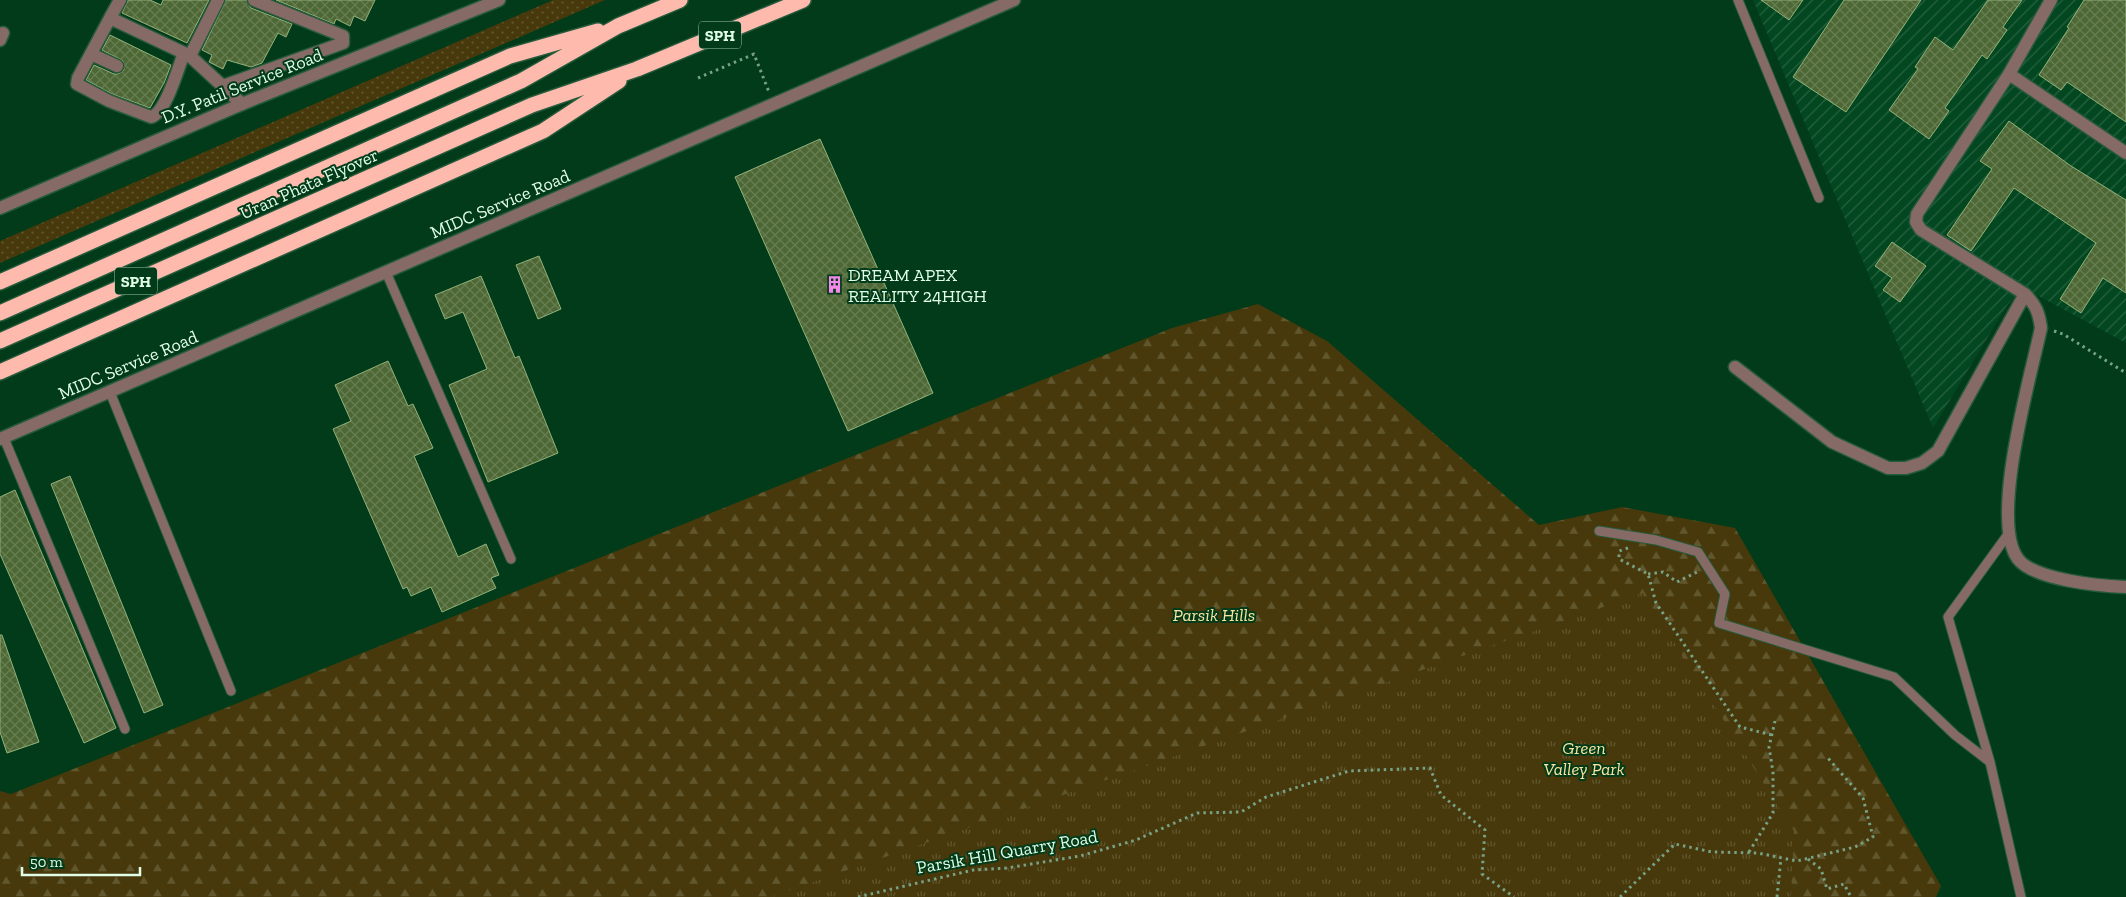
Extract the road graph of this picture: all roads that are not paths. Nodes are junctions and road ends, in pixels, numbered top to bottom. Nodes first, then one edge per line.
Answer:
1 (120, 0) edge
2 (218, 0) edge
3 (254, 0) edge
4 (499, 0) edge
5 (680, 0) edge
6 (803, 0) edge
7 (1014, 0) edge
8 (1738, 0) edge
9 (2051, 0) edge
10 (110, 18) junction
11 (618, 26) junction
12 (91, 54) junction
13 (187, 54) junction
14 (117, 66) dead end
15 (637, 69) junction
16 (2009, 74) junction
17 (223, 86) junction
18 (242, 104) junction
19 (2126, 153) edge
20 (1819, 198) dead end
21 (0, 208) edge
22 (386, 272) junction
23 (0, 282) edge
24 (2025, 294) junction
25 (0, 312) edge
26 (0, 341) edge
27 (1735, 367) dead end
28 (0, 372) edge
29 (110, 392) junction
30 (2, 438) edge
31 (1599, 531) dead end
32 (2009, 533) junction
33 (511, 559) dead end
34 (2126, 587) edge
35 (231, 691) dead end
36 (125, 729) dead end
37 (1990, 762) junction
38 (2021, 897) edge

1 - 10 street
2 - 13 street
3 - 17 street
4 - 18 street, D.Y. Patil Service Road
5 - 11 highway, SPH
6 - 15 highway, SPH
7 - 22 street, MIDC Service Road
8 - 20 lane
9 - 16 street
10 - 12 street
10 - 13 street
11 - 23 highway
11 - 25 highway, Uran Phata Flyover / SPH
12 - 13 street
12 - 14 street
13 - 17 street
15 - 26 highway, Uran Phata Flyover / SPH
15 - 28 highway
16 - 19 street
16 - 24 street
17 - 18 street
18 - 21 street, D.Y. Patil Service Road
22 - 29 street, MIDC Service Road
22 - 33 lane
24 - 27 street
24 - 32 street
29 - 30 street, MIDC Service Road
29 - 35 lane
30 - 36 lane
31 - 37 lane
32 - 34 street
32 - 37 lane
37 - 38 lane

